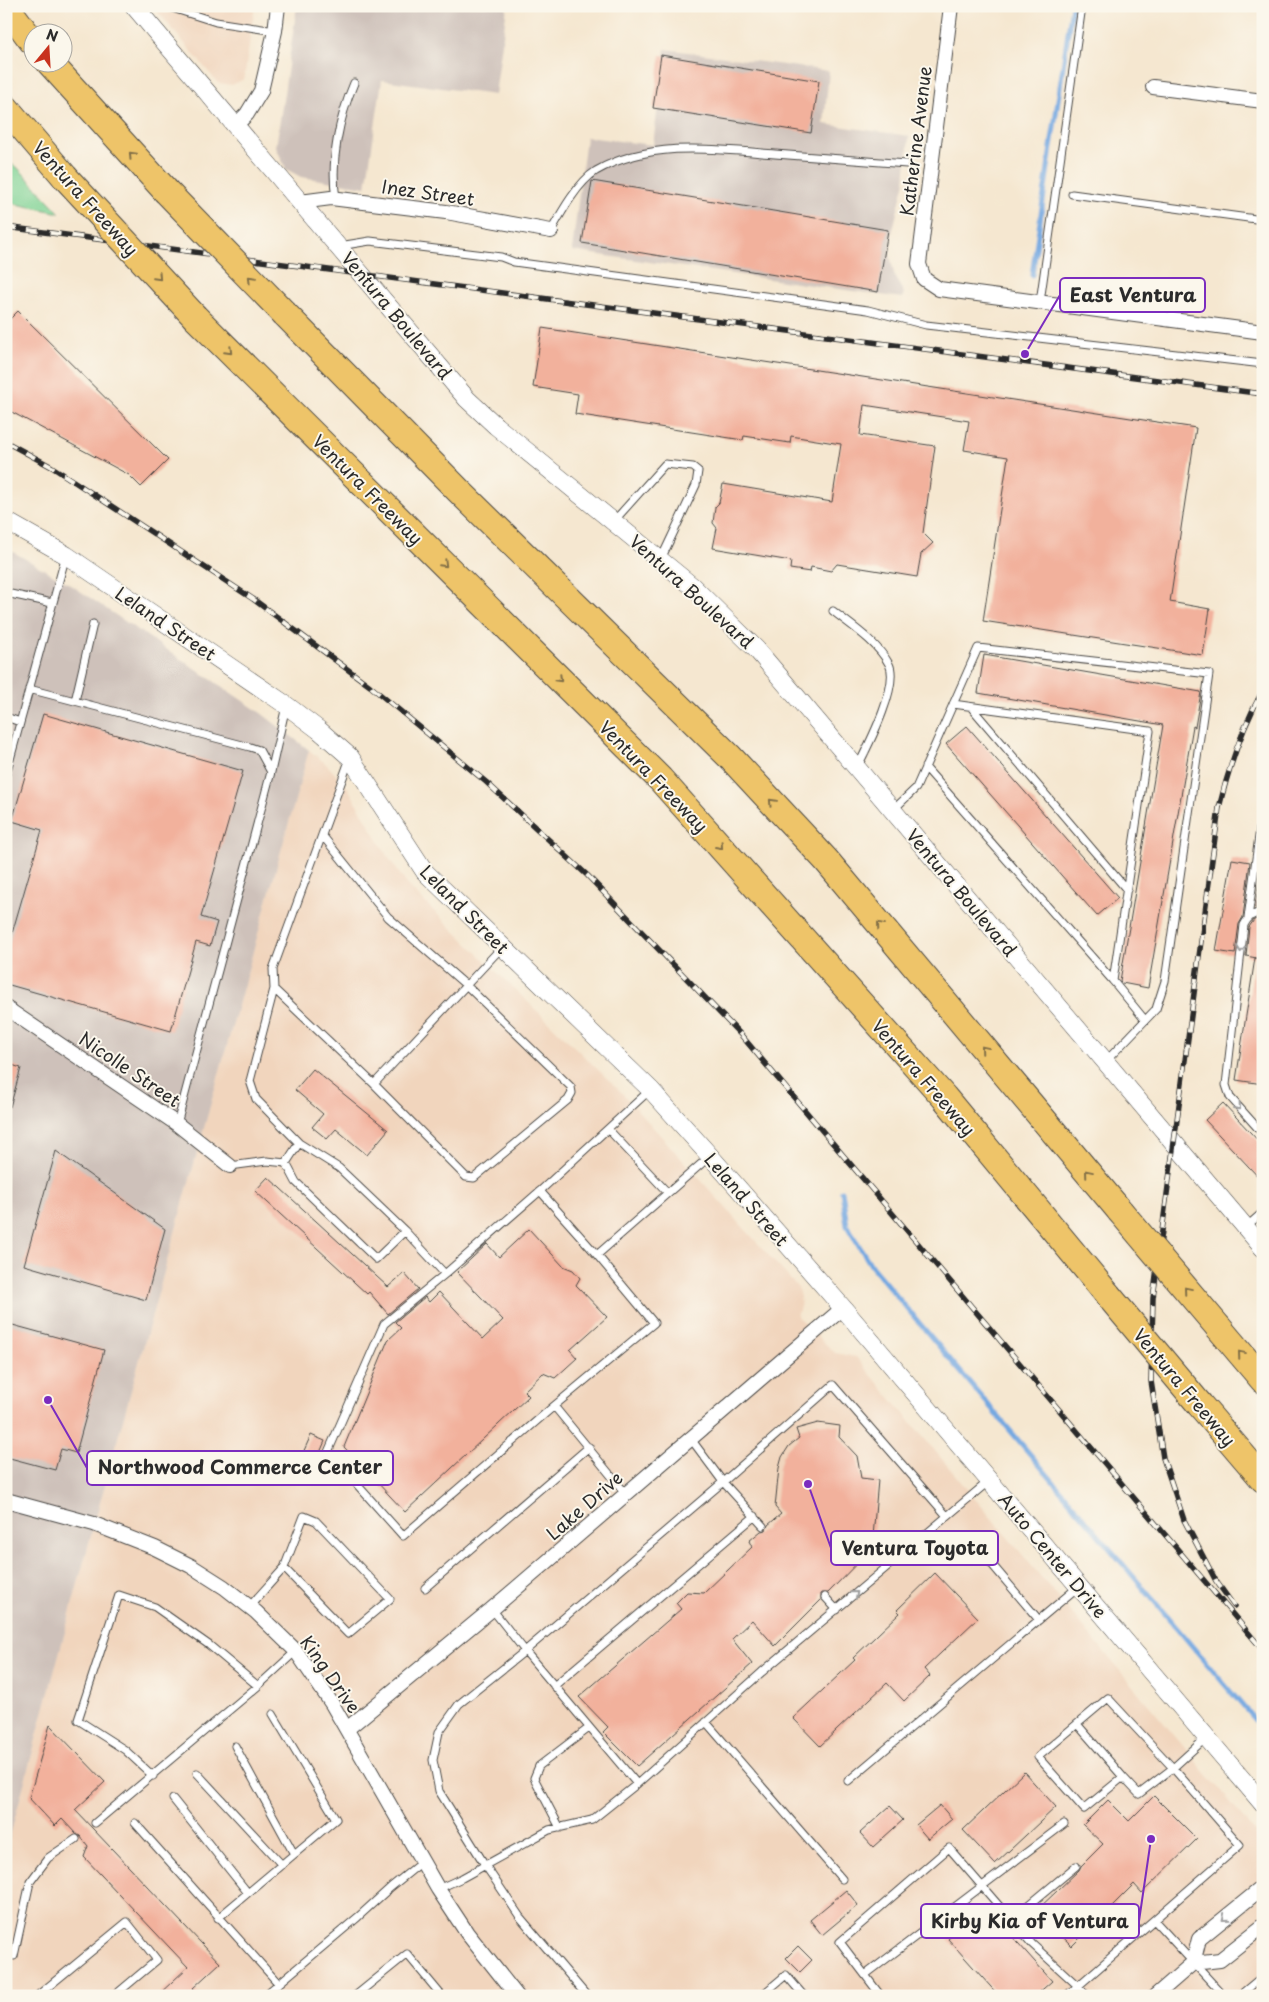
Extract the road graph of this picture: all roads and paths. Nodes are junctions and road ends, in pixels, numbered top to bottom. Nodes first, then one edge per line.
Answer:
1 (6, 6) edge
2 (166, 6) edge
3 (278, 6) edge
4 (951, 6) edge
5 (1082, 6) edge
6 (143, 9) edge
7 (22, 28) edge
8 (275, 31) junction
9 (58, 72) edge
10 (354, 83) dead end
11 (1153, 86) dead end
12 (1263, 101) edge
13 (9, 111) edge
14 (235, 126) junction
15 (907, 164) dead end
16 (1072, 194) dead end
17 (336, 199) junction
18 (300, 202) junction
19 (1263, 220) edge
20 (551, 231) joint
21 (338, 246) junction
22 (1040, 302) junction
23 (1263, 332) edge
24 (1263, 364) edge
25 (6, 521) edge
26 (614, 521) junction
27 (66, 555) junction
28 (660, 560) junction
29 (6, 593) edge
30 (52, 603) junction
31 (833, 611) dead end
32 (93, 624) dead end
33 (29, 689) junction
34 (75, 701) junction
35 (953, 704) junction
36 (286, 705) junction
37 (971, 707) junction
38 (6, 717) edge
39 (20, 722) junction
40 (350, 757) junction
41 (925, 767) junction
42 (857, 768) junction
43 (271, 772) junction
44 (6, 774) edge
45 (1263, 806) edge
46 (893, 810) junction
47 (322, 835) junction
48 (1127, 890) junction
49 (1263, 912) edge
50 (1248, 918) junction
51 (502, 947) junction
52 (1113, 981) junction
53 (467, 986) junction
54 (274, 989) junction
55 (6, 1008) edge
56 (1145, 1020) junction
57 (1106, 1061) junction
58 (374, 1084) junction
59 (650, 1090) junction
60 (178, 1124) junction
61 (608, 1128) junction
62 (1263, 1134) edge
63 (299, 1143) junction
64 (710, 1156) junction
65 (286, 1163) junction
66 (230, 1166) joint
67 (540, 1191) junction
68 (668, 1193) junction
69 (1263, 1212) edge
70 (1246, 1228) junction
71 (404, 1231) junction
72 (1263, 1248) edge
73 (597, 1255) junction
74 (445, 1274) junction
75 (843, 1308) junction
76 (1263, 1380) edge
77 (554, 1406) junction
78 (691, 1440) junction
79 (589, 1447) junction
80 (1263, 1479) edge
81 (990, 1480) junction
82 (724, 1482) junction
83 (626, 1494) junction
84 (6, 1500) edge
85 (755, 1516) junction
86 (947, 1516) junction
87 (763, 1526) dead end
88 (973, 1542) dead end
89 (284, 1568) junction
90 (1079, 1586) junction
91 (425, 1588) dead end
92 (825, 1597) dead end
93 (249, 1607) junction
94 (492, 1609) junction
95 (837, 1610) junction
96 (1038, 1620) junction
97 (296, 1651) junction
98 (525, 1651) junction
99 (258, 1686) junction
100 (554, 1686) junction
101 (274, 1714) dead end
102 (706, 1722) junction
103 (1077, 1724) junction
104 (589, 1728) junction
105 (347, 1729) junction
106 (1207, 1737) junction
107 (236, 1746) dead end
108 (1173, 1768) junction
109 (197, 1773) dead end
110 (153, 1776) junction
111 (1123, 1777) junction
112 (848, 1781) dead end
113 (637, 1784) junction
114 (173, 1799) dead end
115 (1263, 1804) edge
116 (95, 1823) dead end
117 (135, 1823) dead end
118 (1064, 1824) dead end
119 (560, 1828) junction
120 (76, 1839) dead end
121 (294, 1854) junction
122 (422, 1862) junction
123 (282, 1865) junction
124 (485, 1865) junction
125 (1076, 1866) dead end
126 (842, 1879) dead end
127 (982, 1887) junction
128 (1263, 1887) edge
129 (438, 1889) junction
130 (248, 1893) junction
131 (218, 1918) junction
132 (1011, 1920) junction
133 (1154, 1920) junction
134 (1263, 1926) edge
135 (14, 1956) dead end
136 (1193, 1963) junction
137 (865, 1974) junction
138 (1263, 1976) edge
139 (278, 1983) junction
140 (1078, 1986) junction
141 (37, 1996) edge
142 (114, 1996) edge
143 (264, 1996) edge
144 (355, 1996) edge
145 (442, 1996) edge
146 (517, 1996) edge
147 (587, 1996) edge
148 (761, 1996) edge
149 (804, 1996) edge
150 (882, 1996) edge
151 (1066, 1996) edge
152 (1087, 1996) edge
153 (1155, 1996) edge
154 (1224, 1996) edge
155 (1239, 1996) edge

1 - 7 highway
2 - 8 lane
3 - 8 street
4 - 22 street, Katherine Avenue
5 - 22 lane
6 - 14 street, Ventura Boulevard
8 - 14 street
76 -> 9 highway, bridge
10 - 17 lane
11 - 12 street
13 -> 80 highway, Ventura Freeway, bridge
14 - 18 street, Ventura Boulevard
15 - 20 lane
16 - 19 lane
17 - 18 street, Inez Street
17 - 20 street, Inez Street
18 - 21 street, Ventura Boulevard
21 - 24 lane
21 - 26 street, Ventura Boulevard
22 - 23 street
25 - 27 street, Leland Street
26 - 28 street, Ventura Boulevard
26 - 28 lane
27 - 30 lane
27 - 36 street, Leland Street
28 - 42 street, Ventura Boulevard
29 - 30 lane
30 - 33 lane
31 - 42 lane
32 - 34 lane
33 - 34 lane
33 - 39 lane
34 - 43 lane
35 - 37 lane
35 - 41 lane
35 - 56 lane
36 - 40 street, Leland Street
36 - 43 lane
37 - 48 lane
37 - 48 lane
38 - 39 lane
39 - 44 lane
40 - 47 lane
40 - 51 street, Leland Street
41 - 46 lane
41 - 52 lane
42 - 46 street, Ventura Boulevard
43 - 60 lane
45 - 50 lane
46 - 57 street, Ventura Boulevard
47 - 53 lane
47 - 54 lane
48 - 52 lane
49 - 50 lane
50 -> 62 lane
51 - 53 lane
51 - 59 street, Leland Street
52 - 56 lane
53 - 58 lane
53 - 58 lane
54 - 58 lane
54 - 63 lane
55 - 60 street, Nicolle Street
56 - 57 lane
57 - 70 street, Ventura Boulevard
59 - 61 lane
59 - 64 street, Leland Street
60 - 66 street, Nicolle Street
61 - 67 lane
61 - 68 lane
63 - 65 lane
63 - 71 lane
64 - 68 lane
64 - 75 street, Leland Street
65 - 66 lane
65 - 71 lane
67 - 73 lane
67 - 74 lane
68 - 73 lane
69 - 70 lane
70 - 72 street, Ventura Boulevard
71 - 74 lane
73 - 77 lane
74 - 77 lane
75 - 78 street, Lake Drive
75 - 81 street, Auto Center Drive
77 - 79 lane
78 - 82 lane
78 - 83 street, Lake Drive
79 - 83 lane
79 - 91 lane
81 - 86 lane
81 - 90 street, Auto Center Drive
82 - 85 lane
82 - 86 lane
82 - 98 lane
83 - 94 street, Lake Drive
84 - 93 street, King Drive
85 - 87 lane
85 - 100 lane
95 -> 86 lane
88 - 96 lane
89 - 89 lane
89 - 93 lane
90 - 96 lane
90 - 106 street, Auto Center Drive
92 - 95 lane
93 - 97 street, King Drive
94 - 98 lane
94 - 105 street, Lake Drive
95 - 102 lane
96 - 112 lane
97 - 99 lane
97 - 105 street, King Drive
98 - 100 lane
98 - 124 lane
99 - 110 lane
99 - 110 lane
100 - 104 lane
101 - 121 lane
102 - 113 lane
102 - 126 lane
103 - 108 lane
103 - 111 lane
103 - 111 lane
104 - 113 lane
104 - 119 lane
105 - 122 street, King Drive
106 - 108 lane
106 - 115 street, Auto Center Drive
107 - 121 lane
108 - 111 lane
108 - 133 lane
109 - 123 lane
110 - 116 lane
113 - 119 lane
114 - 130 lane
117 - 131 lane
118 - 127 lane
119 - 124 lane
120 - 135 lane
121 - 123 lane
122 - 129 street, King Drive
122 - 139 lane
123 - 130 lane
124 - 129 lane
124 - 147 lane
125 - 132 lane
127 - 132 lane
127 - 137 lane
127 - 137 lane
128 -> 136 street
129 - 146 street, King Drive
130 - 131 lane
131 - 139 lane
132 - 140 lane
133 - 136 lane
133 - 140 lane
134 - 136 street
136 - 153 street
136 - 154 lane
137 - 150 lane
138 - 155 lane
139 - 143 lane
140 - 151 lane
140 - 152 lane
141 - 142 lane
144 - 145 lane
148 - 149 lane

